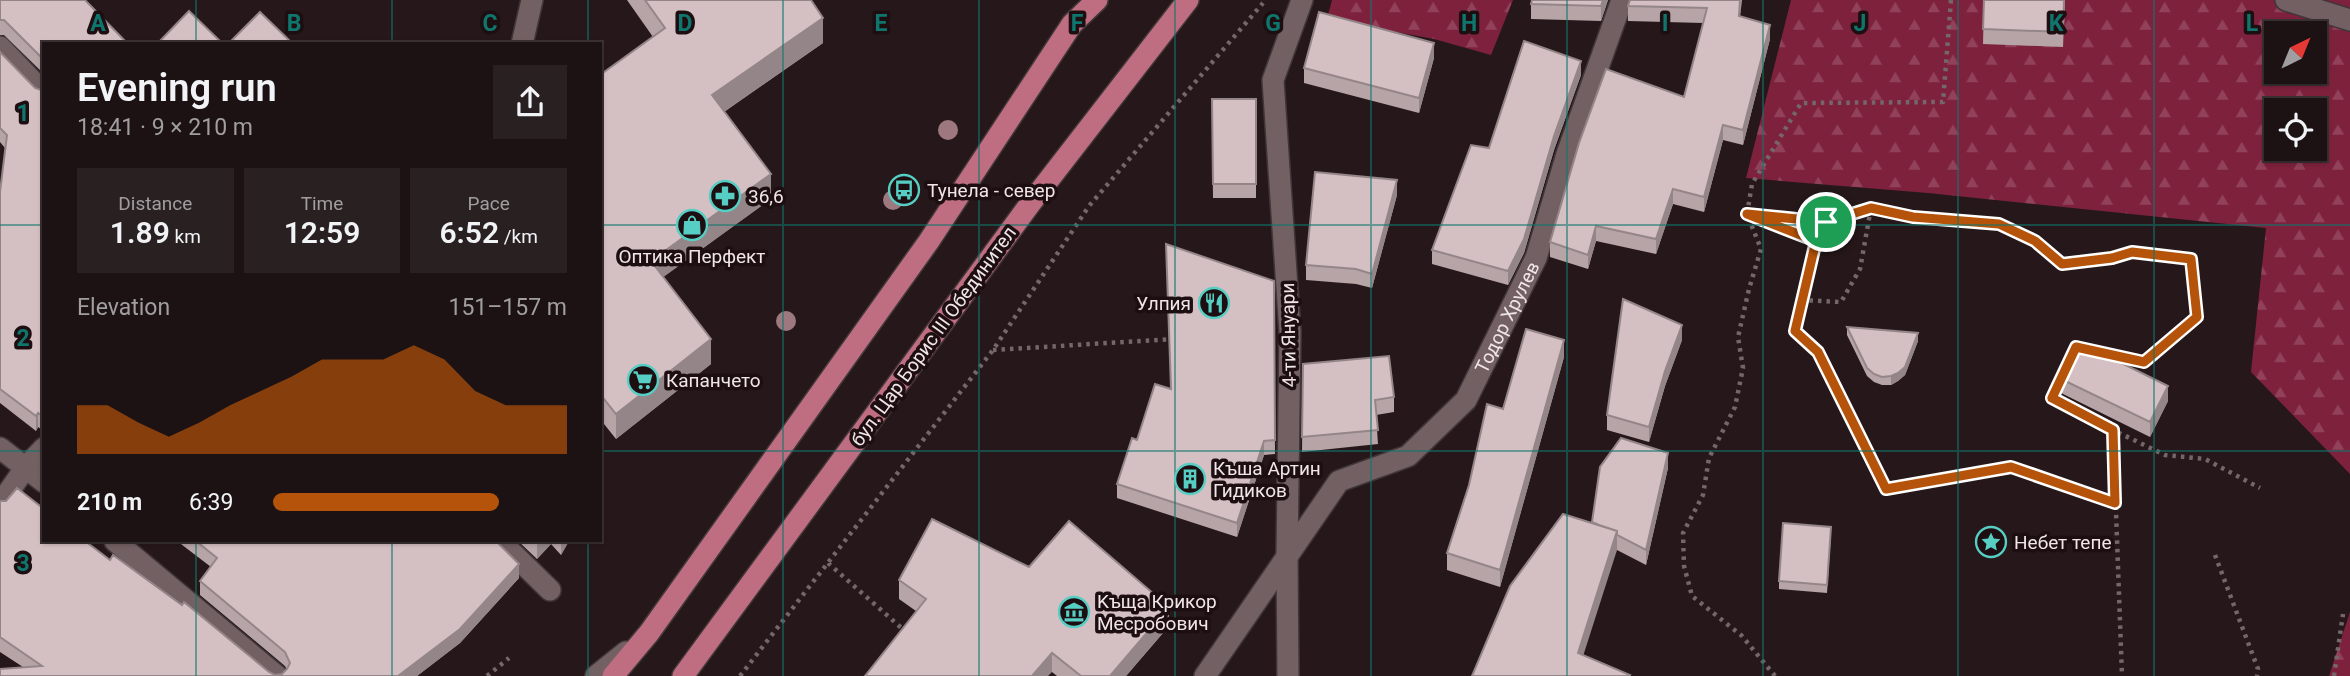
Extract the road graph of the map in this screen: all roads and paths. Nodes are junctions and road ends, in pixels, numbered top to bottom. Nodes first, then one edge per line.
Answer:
1 (533, 0) edge
2 (1091, 0) edge
3 (1097, 0) edge
4 (1188, 0) edge
5 (1265, 0) edge
6 (1302, 0) edge
7 (1622, 0) edge
8 (1951, 0) edge
9 (2286, 0) edge
10 (2350, 20) edge
11 (1072, 24) junction
12 (522, 42) edge
13 (0, 47) edge
14 (42, 91) edge
15 (1871, 208) junction
16 (1747, 214) junction
17 (1801, 300) junction
18 (1182, 338) edge
19 (993, 350) junction
20 (2113, 430) junction
21 (0, 448) edge
22 (42, 450) edge
23 (26, 467) junction
24 (42, 480) edge
25 (2260, 488) dead end
26 (2115, 503) junction
27 (0, 504) edge
28 (116, 542) edge
29 (501, 542) edge
30 (2215, 555) dead end
31 (1287, 556) junction
32 (828, 564) junction
33 (550, 590) dead end
34 (2343, 614) dead end
35 (649, 633) junction
36 (907, 633) edge
37 (509, 658) dead end
38 (277, 676) edge
39 (486, 676) edge
40 (596, 676) edge
41 (613, 676) edge
42 (683, 676) edge
43 (740, 676) edge
44 (1205, 676) edge
45 (1288, 676) edge
46 (1775, 676) edge
47 (2122, 676) edge
48 (2257, 676) edge
49 (2334, 676) edge

1 - 12 street
2 - 11 main road
3 - 11 main road
4 - 42 main road, бул. Цар Борис III Обединител
5 - 19 path
6 - 31 street, 4-ти Януари
7 - 31 street, Тодор Хрулев
8 - 16 path
9 - 10 street
11 - 35 main road
13 - 14 street
15 - 16 path
15 - 17 path
15 - 20 path
16 - 17 path
16 - 46 path
17 - 26 path
18 - 19 path
19 - 32 path
20 - 25 path
20 - 26 path
21 - 23 street
22 - 23 street
23 - 24 street
23 - 27 street
26 - 47 path
28 - 38 street
29 - 33 street
30 - 48 path
31 - 44 street, Тодор Хрулев
31 - 45 street, 4-ти Януари
32 - 36 path
32 - 43 path
34 - 49 path
35 - 40 street
35 - 41 main road
37 - 39 path

